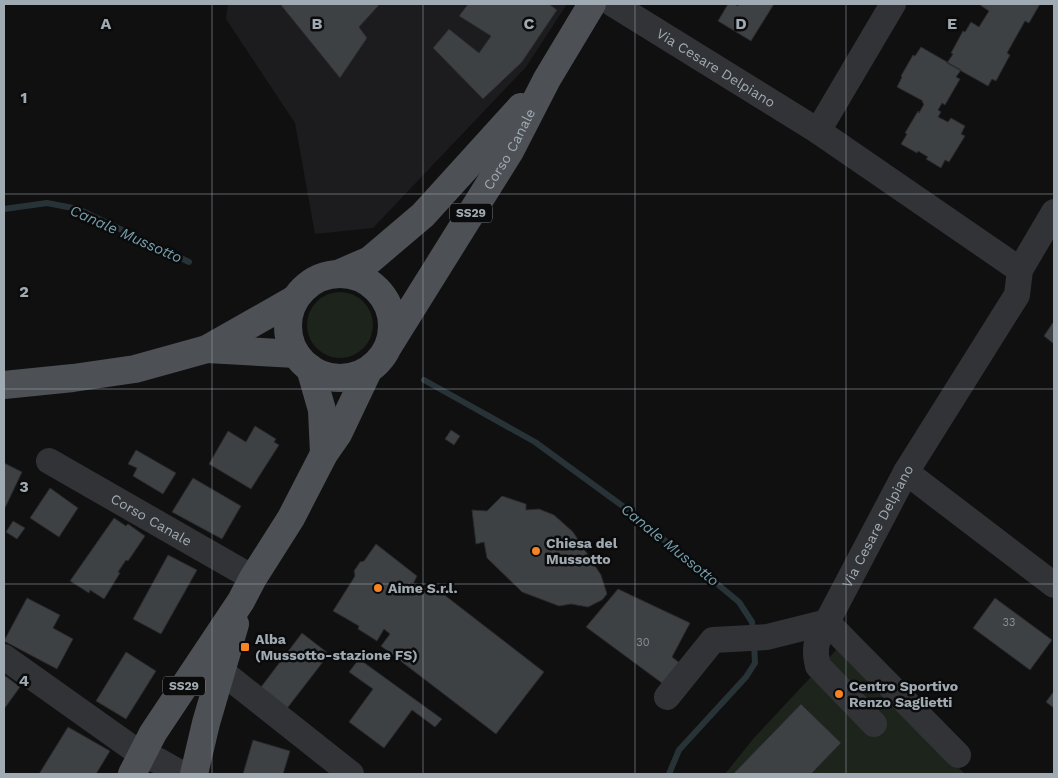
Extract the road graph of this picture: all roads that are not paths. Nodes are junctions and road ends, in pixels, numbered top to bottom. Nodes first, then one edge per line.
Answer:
1 (592, 4) edge
2 (613, 4) edge
3 (893, 4) edge
4 (547, 79) junction
5 (818, 131) junction
6 (1054, 212) edge
7 (1020, 270) junction
8 (340, 273) junction
9 (295, 299) junction
10 (389, 345) junction
11 (207, 349) junction
12 (303, 361) junction
13 (368, 370) junction
14 (4, 385) edge
15 (324, 454) junction
16 (50, 461) dead end
17 (906, 472) junction
18 (1054, 585) edge
19 (247, 590) junction
20 (826, 622) junction
21 (4, 657) edge
22 (221, 671) junction
23 (667, 698) dead end
24 (874, 724) dead end
25 (958, 754) dead end
26 (137, 765) edge
27 (182, 774) edge
28 (194, 774) edge
29 (351, 774) edge

1 - 4 main road, Corso Canale / SS29
2 - 5 street, Via Cesare Delpiano
3 - 5 street
4 - 8 main road, Corso Canale / SS29
4 - 10 main road, Corso Canale / SS29
5 - 7 street, Via Cesare Delpiano
6 - 7 street, Via Cesare Delpiano
7 - 17 street, Via Cesare Delpiano
8 - 9 main road
8 - 10 main road
9 - 11 main road
9 - 12 main road
10 - 13 main road
11 - 12 main road
11 - 14 main road
12 - 13 main road
12 - 15 main road, SS29
13 - 15 main road, SS29
15 - 19 main road, SS29
16 - 19 street, Corso Canale
17 - 18 street
17 - 20 street, Via Cesare Delpiano
19 - 22 main road, SS29
19 - 26 main road, SS29
20 - 23 street
20 - 24 street, Via Cesare Delpiano
20 - 25 street
21 - 26 street
22 - 28 main road, SS29
22 - 29 street
26 - 27 street

